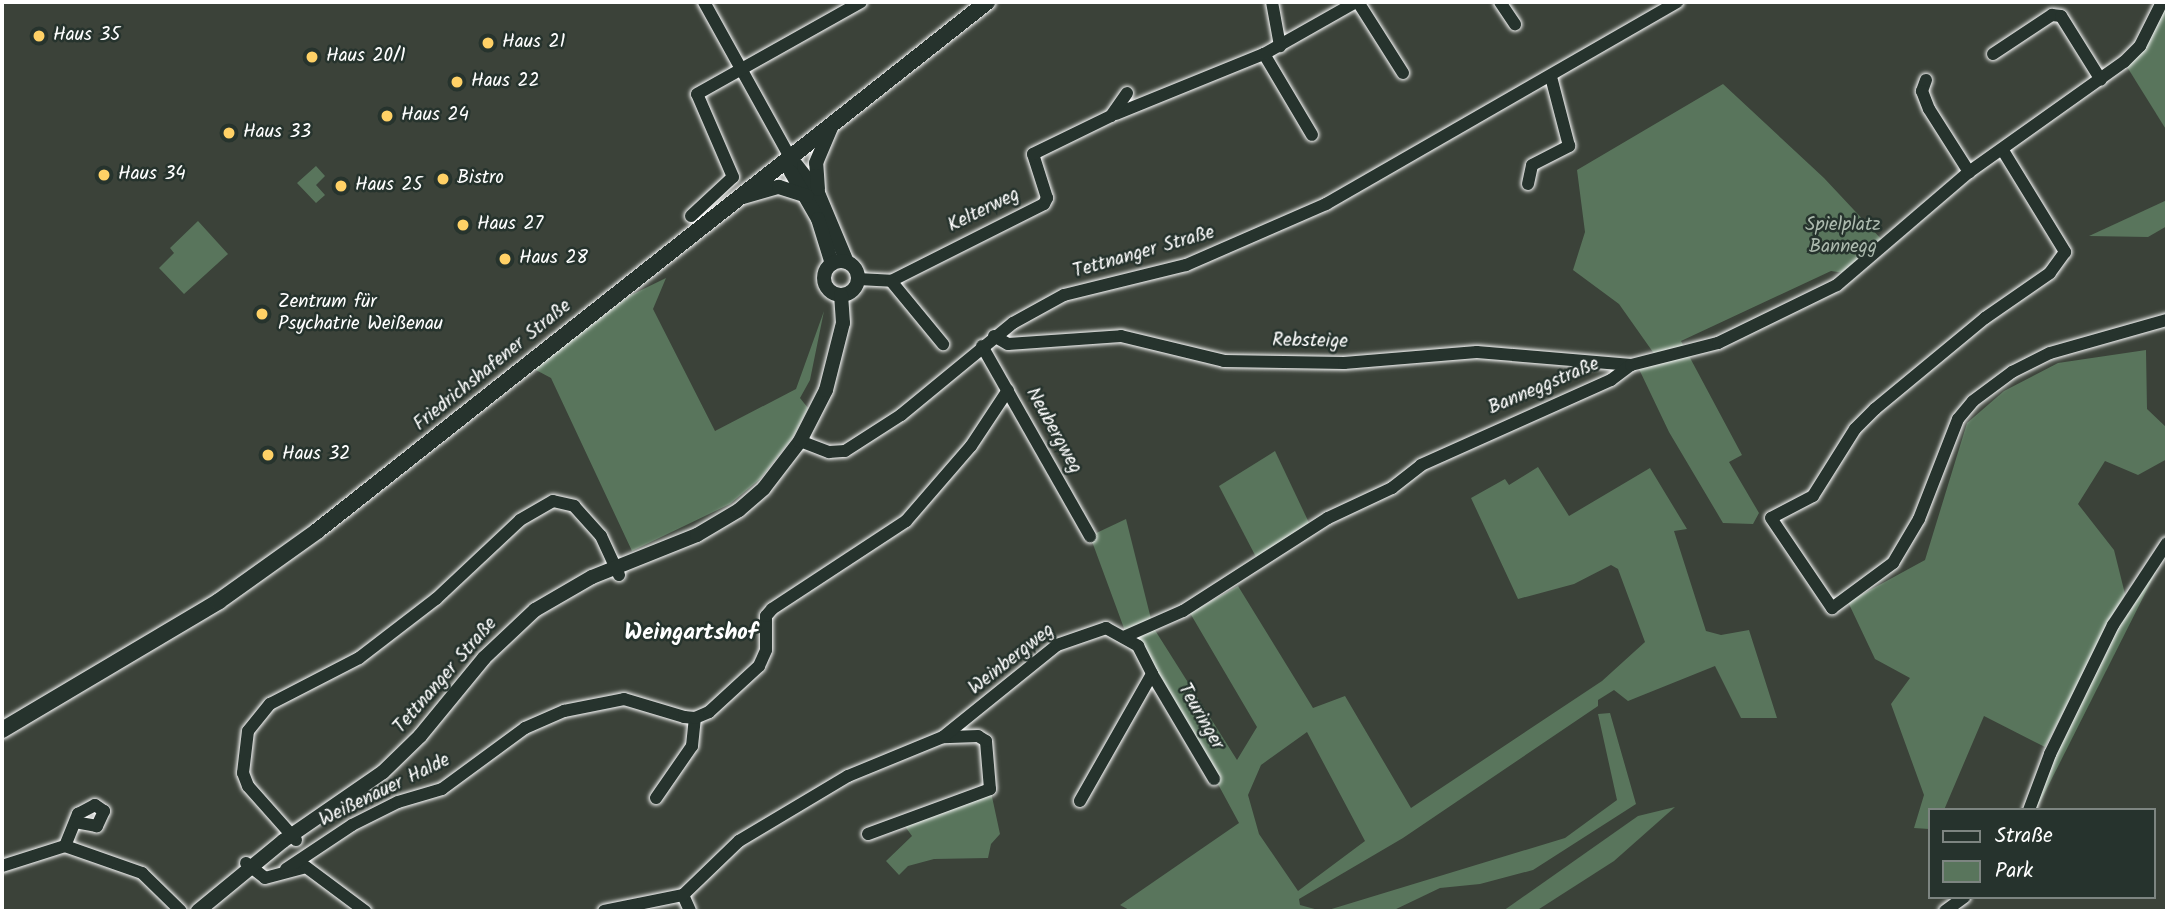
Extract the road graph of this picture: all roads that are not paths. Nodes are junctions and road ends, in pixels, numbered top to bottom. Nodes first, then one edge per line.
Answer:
1 (704, 2) edge
2 (828, 2) edge
3 (862, 2) edge
4 (987, 2) edge
5 (1272, 2) edge
6 (1357, 2) edge
7 (1500, 2) edge
8 (1677, 2) edge
9 (2162, 2) edge
10 (835, 15) junction
11 (1515, 24) dead end
12 (1280, 46) junction
13 (1264, 54) junction
14 (1993, 54) dead end
15 (741, 66) junction
16 (1403, 73) dead end
17 (1551, 76) junction
18 (1926, 80) dead end
19 (2101, 80) junction
20 (1127, 93) dead end
21 (1111, 116) junction
22 (831, 127) junction
23 (1312, 135) dead end
24 (2002, 149) junction
25 (790, 157) junction
26 (1969, 172) junction
27 (1528, 184) dead end
28 (813, 195) junction
29 (737, 199) junction
30 (691, 216) dead end
31 (839, 263) junction
32 (858, 279) junction
33 (891, 281) junction
34 (841, 295) junction
35 (2167, 320) edge
36 (994, 336) junction
37 (943, 344) dead end
38 (982, 345) junction
39 (1631, 365) junction
40 (1008, 390) junction
41 (800, 441) junction
42 (1090, 536) dead end
43 (2167, 543) edge
44 (618, 571) junction
45 (1126, 636) junction
46 (1152, 674) junction
47 (695, 718) junction
48 (2, 730) edge
49 (943, 737) junction
50 (1214, 779) dead end
51 (656, 798) dead end
52 (1080, 801) dead end
53 (2030, 808) edge
54 (75, 822) dead end
55 (868, 834) dead end
56 (294, 837) junction
57 (65, 846) junction
58 (2, 866) edge
59 (248, 866) junction
60 (286, 869) junction
61 (683, 895) junction
62 (1961, 899) edge
63 (181, 911) edge
64 (198, 911) edge
65 (365, 911) edge
66 (604, 911) edge
67 (690, 911) edge
68 (1945, 911) edge

1 - 15 street
2 - 10 street
3 - 10 street
4 - 22 main road, Friedrichshafener Straße
5 - 12 street
6 - 12 street, Kelterweg
6 - 16 street
7 - 11 street
8 - 17 street, Tettnanger Straße
9 - 19 street, Banneggstraße
10 - 15 street
12 - 13 street, Kelterweg
13 - 21 street, Kelterweg
13 - 23 street
14 - 19 street
15 - 25 street
15 - 30 street
17 - 27 street
17 - 36 street, Tettnanger Straße
18 - 26 street
19 - 24 street, Banneggstraße
20 - 21 street, Kelterweg
21 - 33 street, Kelterweg
22 - 25 main road, Friedrichshafener Straße
22 - 28 street
24 - 26 street, Banneggstraße
24 - 35 street
25 - 28 street
25 - 29 main road, Friedrichshafener Straße
26 - 39 street, Banneggstraße
28 - 29 street
28 - 31 street
29 - 48 main road, Friedrichshafener Straße
31 - 32 street
31 - 34 street
32 - 33 street
32 - 34 street
33 - 37 street
34 - 41 street, Tettnanger Straße
36 - 38 street, Tettnanger Straße
36 - 39 street, Rebsteige
38 - 40 street, Neubergweg
38 - 41 street, Tettnanger Straße
39 - 45 street, Banneggstraße
40 - 42 street, Neubergweg
40 - 47 street
41 - 44 street, Tettnanger Straße
43 - 53 street
44 - 56 street, Tettnanger Straße
44 - 56 street
45 - 46 street
45 - 49 street, Weinbergweg
46 - 50 street, Teuringer
46 - 52 street
47 - 51 street
47 - 60 street, Weißenauer Halde
49 - 55 street, Weinbergweg
49 - 61 street, Weinbergweg
54 - 57 street
56 - 59 street, Tettnanger Straße
57 - 58 street
57 - 63 street
59 - 60 street
59 - 64 street, Tettnanger Straße
60 - 65 street
61 - 66 street
61 - 67 street
62 - 68 street

